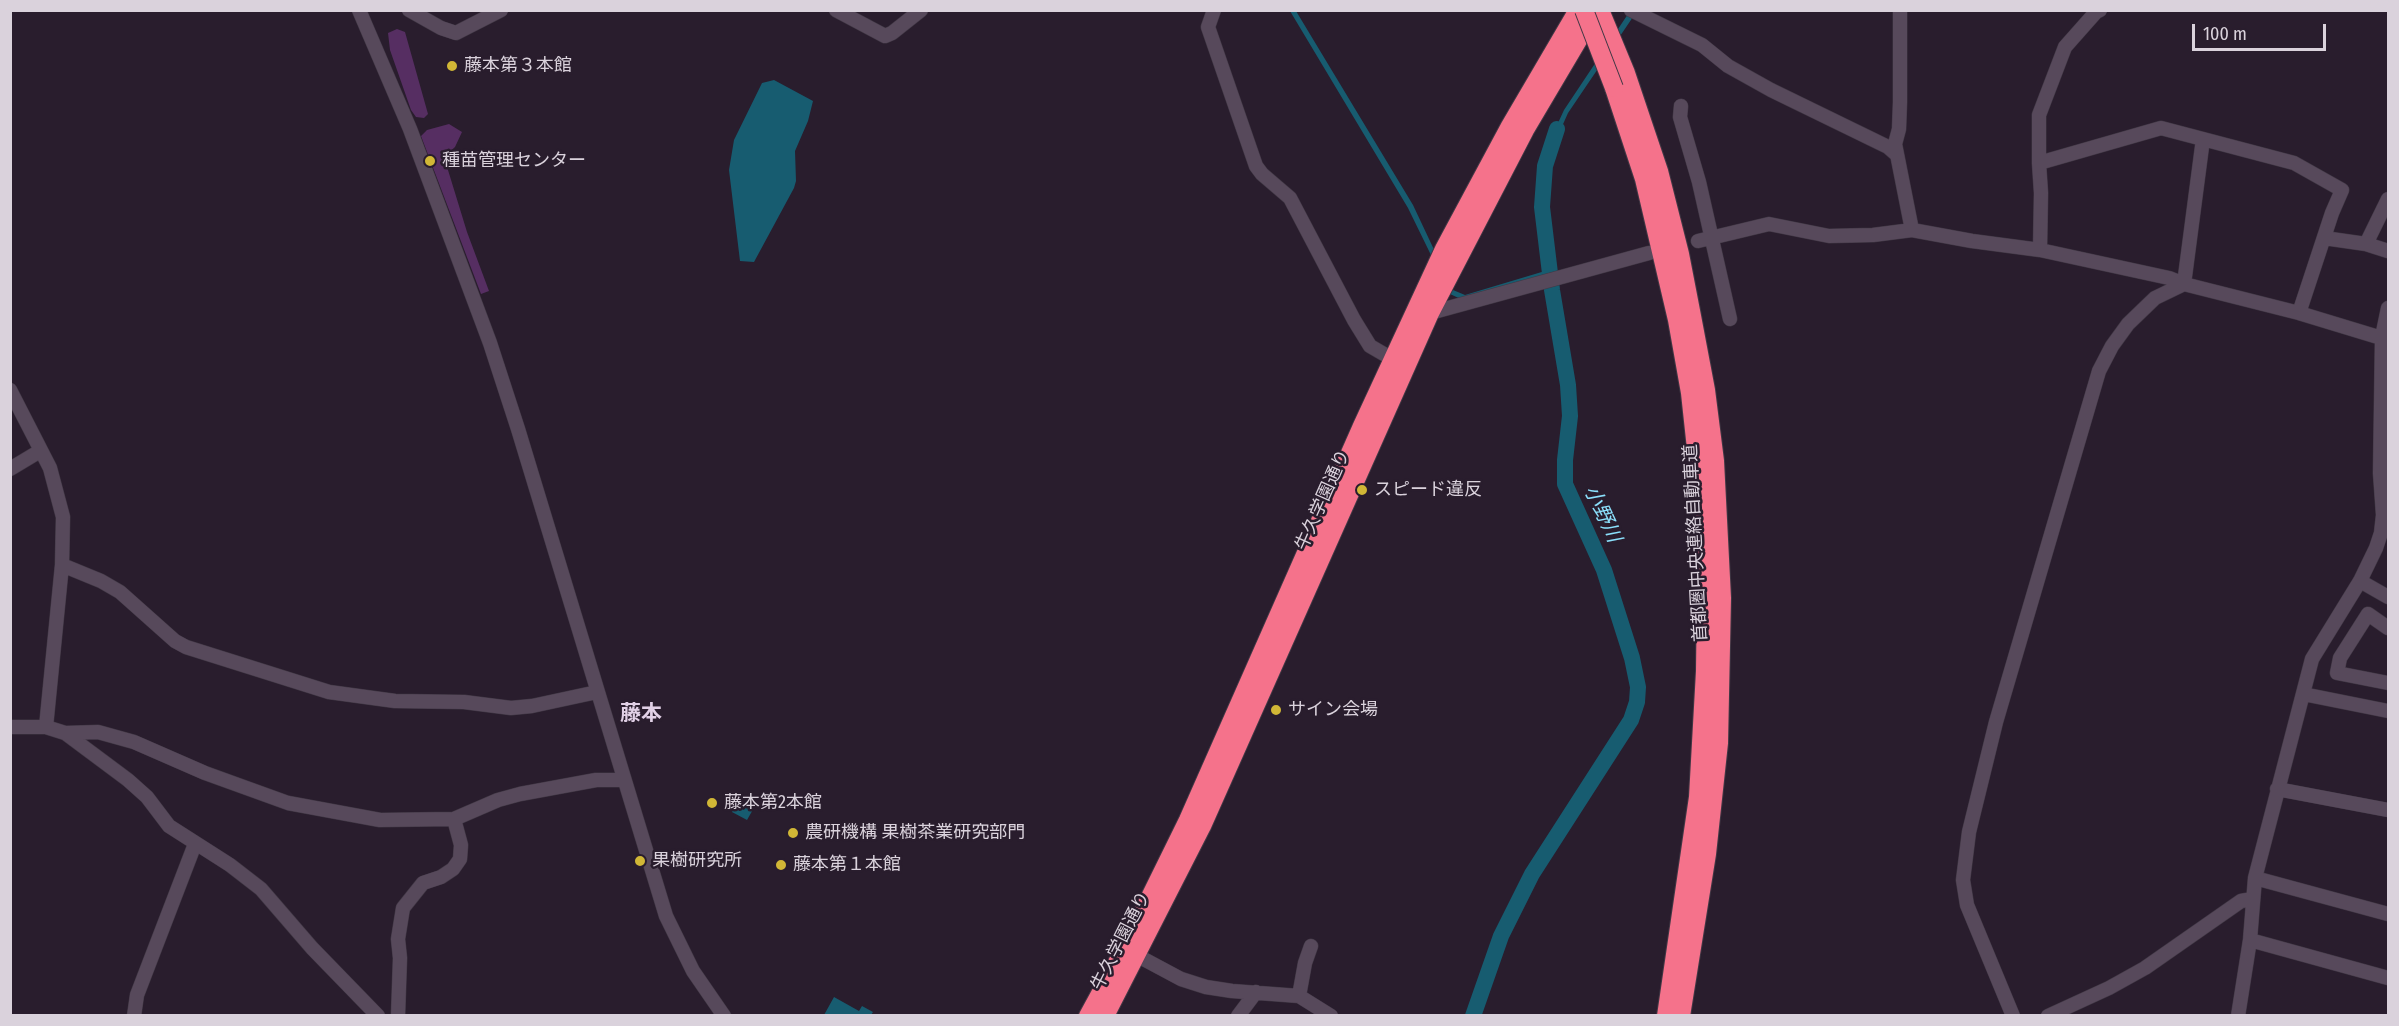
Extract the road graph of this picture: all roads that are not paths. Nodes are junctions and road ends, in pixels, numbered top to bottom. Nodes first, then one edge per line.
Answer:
1 (359, 10) edge
2 (409, 10) edge
3 (501, 10) edge
4 (836, 10) edge
5 (921, 10) edge
6 (1578, 10) edge
7 (1584, 10) edge
8 (1598, 10) edge
9 (1900, 10) edge
10 (2100, 10) edge
11 (1213, 11) edge
12 (1634, 12) edge
13 (1620, 80) junction
14 (1681, 106) dead end
15 (2203, 139) junction
16 (1896, 154) junction
17 (2039, 163) junction
18 (2388, 199) edge
19 (1912, 230) junction
20 (2324, 238) junction
21 (1705, 239) junction
22 (2366, 244) junction
23 (2040, 250) junction
24 (2388, 251) edge
25 (1649, 253) dead end
26 (2184, 284) junction
27 (2388, 308) edge
28 (1430, 313) junction
29 (2299, 313) junction
30 (1730, 319) dead end
31 (2385, 339) edge
32 (1399, 363) junction
33 (10, 390) edge
34 (2385, 404) edge
35 (40, 451) junction
36 (10, 469) edge
37 (62, 565) junction
38 (2360, 581) junction
39 (2388, 597) edge
40 (2388, 628) edge
41 (2388, 683) edge
42 (597, 692) junction
43 (2303, 694) junction
44 (2388, 711) edge
45 (10, 727) edge
46 (46, 727) junction
47 (65, 733) junction
48 (624, 780) junction
49 (2277, 789) junction
50 (2388, 810) edge
51 (454, 819) junction
52 (195, 844) junction
53 (2255, 878) junction
54 (2252, 899) junction
55 (2388, 914) edge
56 (2250, 940) junction
57 (1311, 946) dead end
58 (1138, 956) junction
59 (2388, 978) edge
60 (1256, 992) junction
61 (1299, 996) junction
62 (134, 1016) edge
63 (378, 1016) edge
64 (398, 1016) edge
65 (723, 1016) edge
66 (1088, 1016) edge
67 (1106, 1016) edge
68 (1238, 1016) edge
69 (1331, 1016) edge
70 (1666, 1016) edge
71 (1681, 1016) edge
72 (2013, 1016) edge
73 (2048, 1016) edge
74 (2238, 1016) edge

1 - 42 street
2 - 3 street
4 - 5 street
6 - 32 highway, 牛久学園通り
7 - 13 highway, 首都圏中央連絡自動車道, bridge
8 - 13 highway, 首都圏中央連絡自動車道
8 - 28 highway, 牛久学園通り
9 - 16 street
10 - 17 street
11 - 32 street
12 - 16 street
13 - 70 highway, 首都圏中央連絡自動車道
13 - 71 highway, 首都圏中央連絡自動車道
14 - 21 street
15 - 17 street
15 - 20 street
15 - 26 street
16 - 19 street
17 - 23 street
18 - 22 street
19 - 21 street
19 - 23 street
20 - 22 street
20 - 29 street
21 - 30 street
22 - 24 street
23 - 26 street
25 - 28 street
26 - 29 street
26 - 72 street
27 - 31 street
28 - 32 highway, 牛久学園通り
29 - 31 street
31 - 34 street
32 - 58 highway, 牛久学園通り
32 - 66 highway, 牛久学園通り
33 - 35 street
34 - 38 street
35 - 36 street
35 - 37 street
37 - 42 street
37 - 46 street
38 - 39 street
38 - 43 street
40 - 41 street
42 - 48 street
43 - 44 street
43 - 49 street
45 - 46 street
46 - 47 street
47 - 51 street
47 - 52 street
48 - 51 street
48 - 65 street
49 - 50 street
49 - 53 street
51 - 64 street
52 - 62 street
52 - 63 street
53 - 54 street
53 - 55 street
54 - 56 street
54 - 73 street
56 - 59 street
56 - 74 street
57 - 61 street
58 - 60 street
58 - 67 highway, 牛久学園通り
60 - 61 street
60 - 68 street
61 - 69 street

